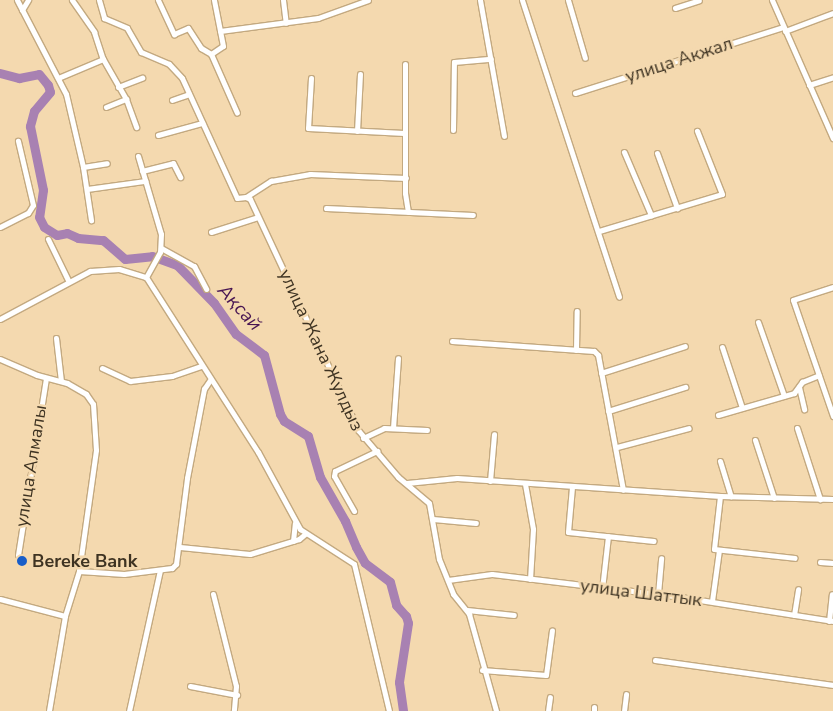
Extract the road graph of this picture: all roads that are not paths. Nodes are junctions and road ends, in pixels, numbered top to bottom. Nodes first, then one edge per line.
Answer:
1 (17, 0) edge
2 (28, 0) edge
3 (72, 0) edge
4 (99, 0) edge
5 (158, 0) edge
6 (214, 0) edge
7 (283, 0) edge
8 (368, 0) edge
9 (480, 0) edge
10 (522, 0) edge
11 (568, 0) edge
12 (699, 0) edge
13 (772, 0) edge
14 (359, 2) edge
15 (675, 8) dead end
16 (22, 10) junction
17 (833, 13) edge
18 (286, 23) junction
19 (784, 29) junction
20 (220, 31) junction
21 (211, 54) junction
22 (585, 58) dead end
23 (104, 59) junction
24 (491, 59) junction
25 (406, 64) dead end
26 (360, 74) dead end
27 (833, 77) edge
28 (58, 78) junction
29 (142, 78) dead end
30 (311, 78) dead end
31 (809, 85) junction
32 (118, 87) junction
33 (189, 94) junction
34 (575, 94) dead end
35 (126, 99) junction
36 (172, 100) dead end
37 (106, 107) dead end
38 (237, 113) dead end
39 (202, 122) junction
40 (136, 127) dead end
41 (453, 130) dead end
42 (357, 131) junction
43 (697, 131) dead end
44 (404, 133) junction
45 (158, 135) dead end
46 (504, 136) dead end
47 (833, 138) edge
48 (18, 141) dead end
49 (624, 152) dead end
50 (657, 153) dead end
51 (138, 156) dead end
52 (107, 163) dead end
53 (83, 167) junction
54 (142, 171) junction
55 (180, 177) dead end
56 (406, 178) junction
57 (146, 181) junction
58 (88, 189) junction
59 (246, 197) junction
60 (326, 208) dead end
61 (677, 208) junction
62 (408, 212) junction
63 (473, 215) dead end
64 (651, 215) junction
65 (258, 217) junction
66 (91, 220) dead end
67 (0, 227) edge
68 (599, 231) junction
69 (211, 232) dead end
70 (48, 238) dead end
71 (161, 250) junction
72 (146, 277) junction
73 (68, 280) junction
74 (833, 287) edge
75 (206, 289) dead end
76 (619, 297) dead end
77 (577, 311) dead end
78 (0, 319) edge
79 (758, 322) dead end
80 (56, 338) dead end
81 (452, 341) dead end
82 (685, 346) dead end
83 (722, 347) dead end
84 (576, 350) junction
85 (398, 358) dead end
86 (0, 359) edge
87 (201, 366) junction
88 (102, 368) dead end
89 (601, 373) junction
90 (819, 375) junction
91 (46, 378) junction
92 (210, 380) junction
93 (61, 382) junction
94 (685, 387) dead end
95 (799, 387) junction
96 (784, 396) junction
97 (742, 408) junction
98 (804, 409) dead end
99 (608, 411) junction
100 (718, 416) dead end
101 (833, 416) edge
102 (393, 428) junction
103 (689, 428) dead end
104 (797, 428) dead end
105 (427, 430) dead end
106 (494, 434) dead end
107 (363, 438) junction
108 (756, 440) dead end
109 (617, 447) junction
110 (377, 450) junction
111 (720, 462) dead end
112 (490, 481) junction
113 (407, 484) junction
114 (525, 484) junction
115 (572, 487) junction
116 (623, 490) junction
117 (720, 496) junction
118 (731, 496) junction
119 (774, 498) junction
120 (820, 499) junction
121 (833, 499) edge
122 (354, 511) dead end
123 (433, 519) junction
124 (296, 523) junction
125 (476, 523) dead end
126 (305, 534) junction
127 (608, 536) junction
128 (293, 541) junction
129 (654, 541) dead end
130 (180, 547) junction
131 (719, 550) junction
132 (18, 555) dead end
133 (661, 558) dead end
134 (795, 558) dead end
135 (820, 562) dead end
136 (833, 563) edge
137 (160, 570) junction
138 (79, 571) junction
139 (530, 578) junction
140 (448, 580) junction
141 (602, 589) junction
142 (798, 589) dead end
143 (212, 594) dead end
144 (658, 594) junction
145 (832, 594) dead end
146 (0, 599) edge
147 (712, 601) junction
148 (467, 610) junction
149 (514, 615) dead end
150 (794, 615) junction
151 (65, 616) junction
152 (831, 621) edge
153 (552, 630) dead end
154 (655, 660) dead end
155 (482, 670) junction
156 (833, 685) edge
157 (190, 686) dead end
158 (626, 694) dead end
159 (236, 695) junction
160 (550, 697) dead end
161 (49, 711) edge
162 (129, 711) edge
163 (234, 711) edge
164 (389, 711) edge
165 (496, 711) edge
166 (548, 711) edge
167 (624, 711) edge

1 - 16 street
2 - 16 street
3 - 23 street
4 - 33 street
5 - 21 street
6 - 20 street
7 - 18 street
8 - 14 street
9 - 24 street
10 - 68 street
11 - 22 street
12 - 15 street
13 - 19 street
14 - 18 street
16 - 28 street
17 - 19 street, улица Акжал
18 - 20 street
19 - 31 street
19 - 34 street, улица Акжал
20 - 21 street
21 - 38 street
23 - 28 street
23 - 32 street
24 - 41 street
24 - 46 street
25 - 44 street
26 - 42 street
27 - 31 street
28 - 53 street
29 - 32 street
30 - 42 street
31 - 47 street
32 - 35 street
33 - 36 street
33 - 39 street
35 - 37 street
35 - 40 street
39 - 45 street
39 - 59 street
42 - 44 street
43 - 61 street
44 - 56 street
48 - 67 street
49 - 64 street
50 - 61 street
51 - 54 street
52 - 53 street
53 - 58 street
54 - 55 street
54 - 57 street
56 - 59 street
56 - 62 street
57 - 58 street
57 - 71 street
58 - 66 street
59 - 65 street, улица Жана Жулдыз
60 - 62 street
61 - 64 street
62 - 63 street
64 - 68 street
65 - 69 street
65 - 107 street, улица Жана Жулдыз
68 - 76 street
70 - 73 street
71 - 72 street
71 - 75 street
72 - 73 street
72 - 87 street
73 - 78 street
74 - 90 street
77 - 84 street
79 - 96 street
80 - 93 street
81 - 84 street
82 - 89 street
83 - 97 street
84 - 89 street
85 - 102 street
86 - 91 street
87 - 88 street
87 - 92 street
89 - 99 street
90 - 95 street
90 - 101 street
91 - 93 street
91 - 132 street, улица Алмалы
92 - 124 street
92 - 130 street
93 - 138 street
94 - 99 street
95 - 96 street
95 - 98 street
96 - 97 street
97 - 100 street
99 - 109 street
102 - 105 street
102 - 107 street
103 - 109 street
104 - 120 street
106 - 112 street
107 - 110 street, улица Жана Жулдыз
108 - 119 street
109 - 116 street
110 - 113 street, улица Жана Жулдыз
110 - 122 street
111 - 118 street
112 - 113 street
112 - 114 street
113 - 123 street, улица Жана Жулдыз
114 - 115 street
114 - 139 street
115 - 116 street
115 - 127 street
116 - 117 street
117 - 118 street
117 - 131 street
118 - 119 street
119 - 120 street
120 - 121 street
123 - 125 street
123 - 140 street, улица Жана Жулдыз
124 - 126 street
124 - 128 street
126 - 128 street
126 - 164 street
127 - 129 street
127 - 141 street
128 - 130 street
130 - 137 street
131 - 134 street
131 - 147 street
133 - 144 street
135 - 136 street
137 - 138 street
137 - 162 street
138 - 151 street
139 - 140 street, улица Шаттык
139 - 141 street, улица Шаттык
140 - 148 street, улица Жана Жулдыз
141 - 144 street, улица Шаттык
142 - 150 street
143 - 159 street
144 - 147 street, улица Шаттык
145 - 152 street
146 - 151 street
147 - 150 street, улица Шаттык
148 - 149 street
148 - 155 street, улица Жана Жулдыз
150 - 152 street, улица Шаттык
151 - 161 street
153 - 155 street
154 - 156 street
155 - 165 street, улица Жана Жулдыз
157 - 159 street
158 - 167 street
159 - 163 street
160 - 166 street

